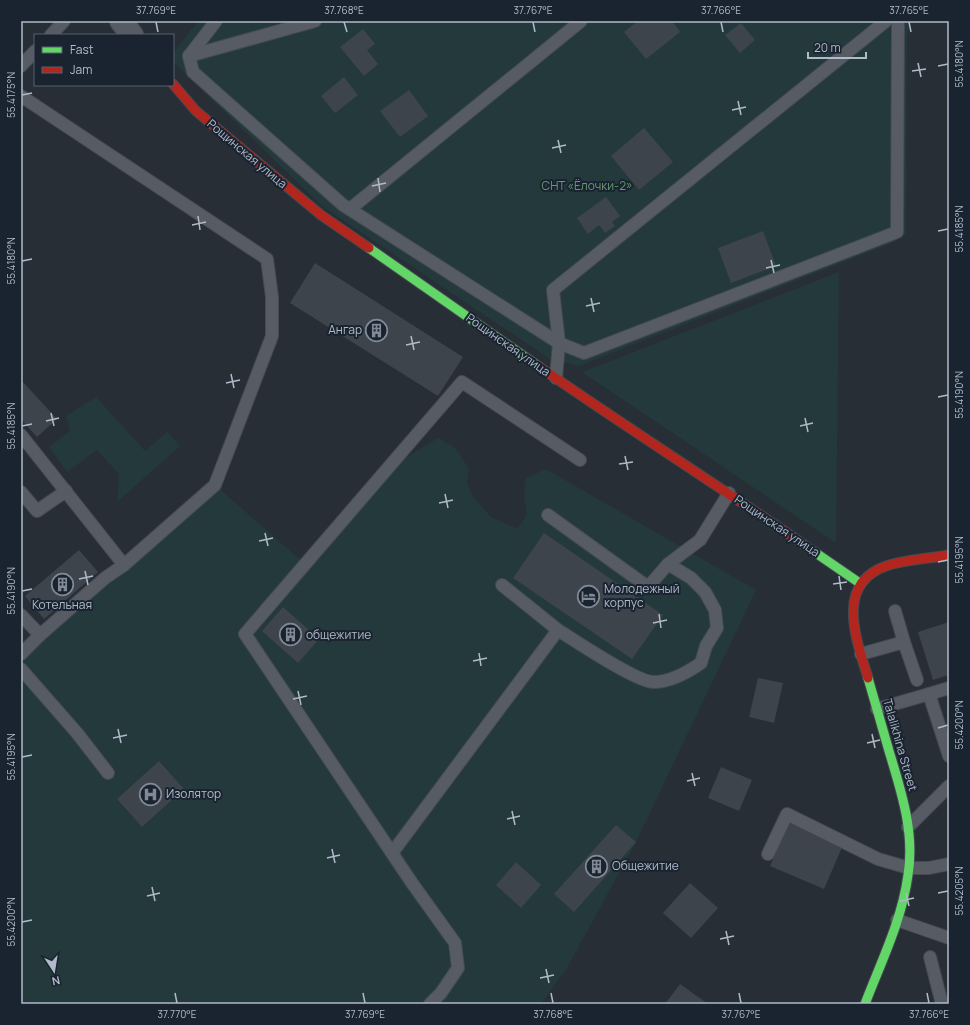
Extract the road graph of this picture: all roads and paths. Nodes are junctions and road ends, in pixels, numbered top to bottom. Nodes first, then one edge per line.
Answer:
1 (64, 21) edge
2 (121, 21) edge
3 (216, 21) edge
4 (315, 21) edge
5 (581, 21) edge
6 (886, 21) edge
7 (898, 21) edge
8 (52, 34) edge
9 (131, 34) edge
10 (34, 53) edge
11 (189, 56) junction
12 (21, 66) edge
13 (174, 85) edge
14 (21, 96) edge
15 (350, 209) junction
16 (560, 343) junction
17 (556, 378) junction
18 (21, 435) edge
19 (580, 460) dead end
20 (66, 491) junction
21 (21, 492) edge
22 (729, 493) junction
23 (548, 515) dead end
24 (949, 556) edge
25 (668, 564) junction
26 (124, 565) junction
27 (861, 584) junction
28 (502, 586) dead end
29 (895, 611) dead end
30 (21, 615) edge
31 (558, 630) junction
32 (40, 635) junction
33 (904, 642) junction
34 (21, 654) edge
35 (861, 654) junction
36 (21, 669) edge
37 (917, 680) dead end
38 (949, 688) edge
39 (929, 694) junction
40 (877, 709) junction
41 (949, 756) edge
42 (108, 773) dead end
43 (949, 786) edge
44 (908, 826) junction
45 (392, 853) junction
46 (768, 854) dead end
47 (949, 864) edge
48 (909, 868) junction
49 (897, 920) junction
50 (949, 938) edge
51 (930, 957) dead end
52 (430, 1004) edge
53 (865, 1004) edge
54 (942, 1004) edge

1 - 8 lane
2 - 9 street
3 - 11 lane
4 - 11 lane
5 - 15 lane
6 - 16 lane
7 - 16 lane
10 - 12 lane
11 - 15 lane
13 - 17 street, Рощинская улица
14 - 26 lane
15 - 16 lane
16 - 17 lane
17 - 22 street, Рощинская улица
18 - 20 lane
19 - 45 lane
20 - 21 lane
20 - 26 lane
22 - 25 lane
22 - 27 street, Рощинская улица
23 - 25 lane
24 - 27 street, Talalikhina Street
25 - 31 lane
26 - 32 lane
27 - 35 street, Talalikhina Street
28 - 31 lane
29 - 33 lane
30 - 32 lane
31 - 45 lane
32 - 34 lane
33 - 35 lane
33 - 37 lane
35 - 40 street, Talalikhina Street
36 - 42 lane
38 - 39 lane
39 - 40 lane
39 - 41 lane
40 - 44 street, Talalikhina Street
43 - 44 lane
44 - 48 street, Talalikhina Street
45 - 52 lane
46 - 48 lane
47 - 48 lane
48 - 49 street, Talalikhina Street
49 - 50 lane
49 - 53 street, Talalikhina Street
51 - 54 lane

